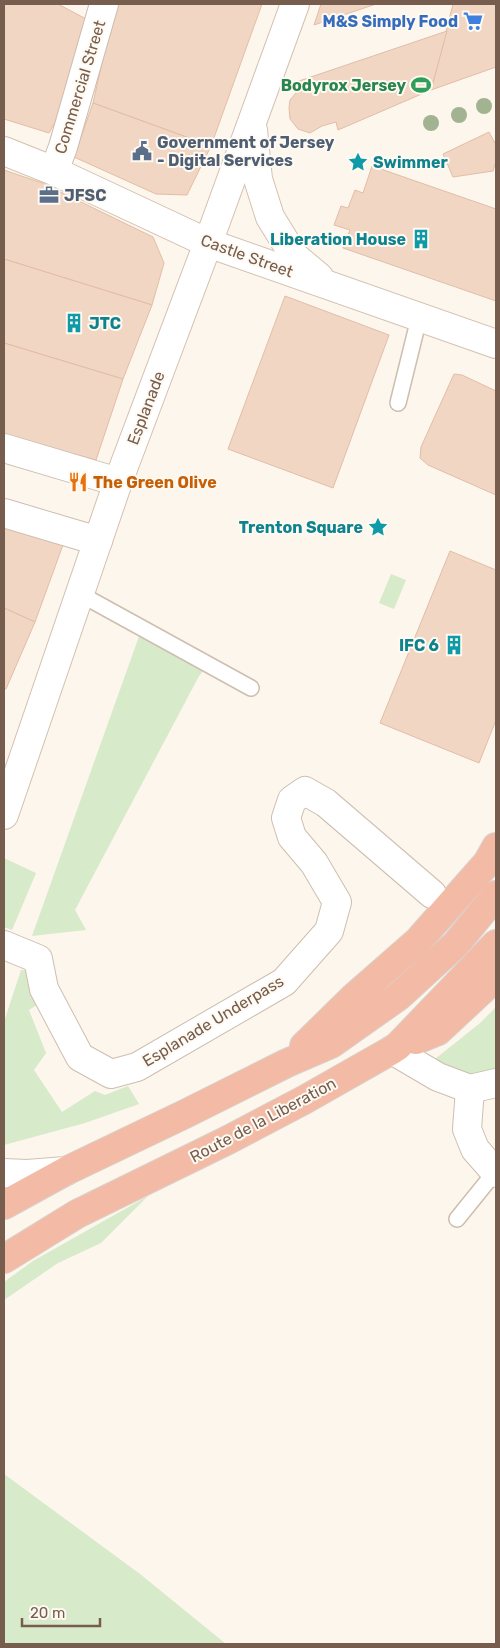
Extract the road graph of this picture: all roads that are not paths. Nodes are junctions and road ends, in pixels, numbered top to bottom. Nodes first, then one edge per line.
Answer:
1 (295, 4) edge
2 (101, 5) edge
3 (252, 122) junction
4 (4, 151) edge
5 (54, 171) junction
6 (208, 243) junction
7 (330, 286) junction
8 (419, 318) junction
9 (496, 344) edge
10 (398, 403) dead end
11 (4, 448) edge
12 (118, 482) junction
13 (4, 513) edge
14 (98, 542) junction
15 (80, 594) junction
16 (251, 688) dead end
17 (4, 815) edge
18 (496, 847) edge
19 (432, 894) dead end
20 (496, 895) edge
21 (496, 944) edge
22 (4, 945) edge
23 (496, 977) edge
24 (395, 1048) junction
25 (287, 1063) junction
26 (496, 1083) edge
27 (470, 1089) junction
28 (66, 1171) junction
29 (496, 1172) edge
30 (4, 1173) edge
31 (4, 1205) edge
32 (457, 1220) dead end
33 (4, 1259) edge

1 - 3 main road, Esplanade
2 - 5 main road, Commercial Street
3 - 6 main road, Esplanade
3 - 7 main road
4 - 5 main road, Castle Street
5 - 6 main road, Castle Street
6 - 7 main road, Castle Street
6 - 12 main road, Esplanade
7 - 8 main road, Castle Street
8 - 9 main road, Castle Street
8 - 10 lane
11 - 12 main road
12 - 14 main road, Esplanade
13 - 14 main road
14 - 15 main road, Esplanade
15 - 16 lane
15 - 17 main road, Esplanade
18 - 25 highway
19 - 22 main road, Esplanade Underpass
20 - 25 highway
21 - 24 highway, Route de la Liberation
23 - 24 highway
24 - 27 main road
24 - 33 highway, Route de la Liberation
25 - 28 highway
26 - 27 main road
27 - 29 main road
28 - 30 main road
28 - 31 highway
29 - 32 lane

